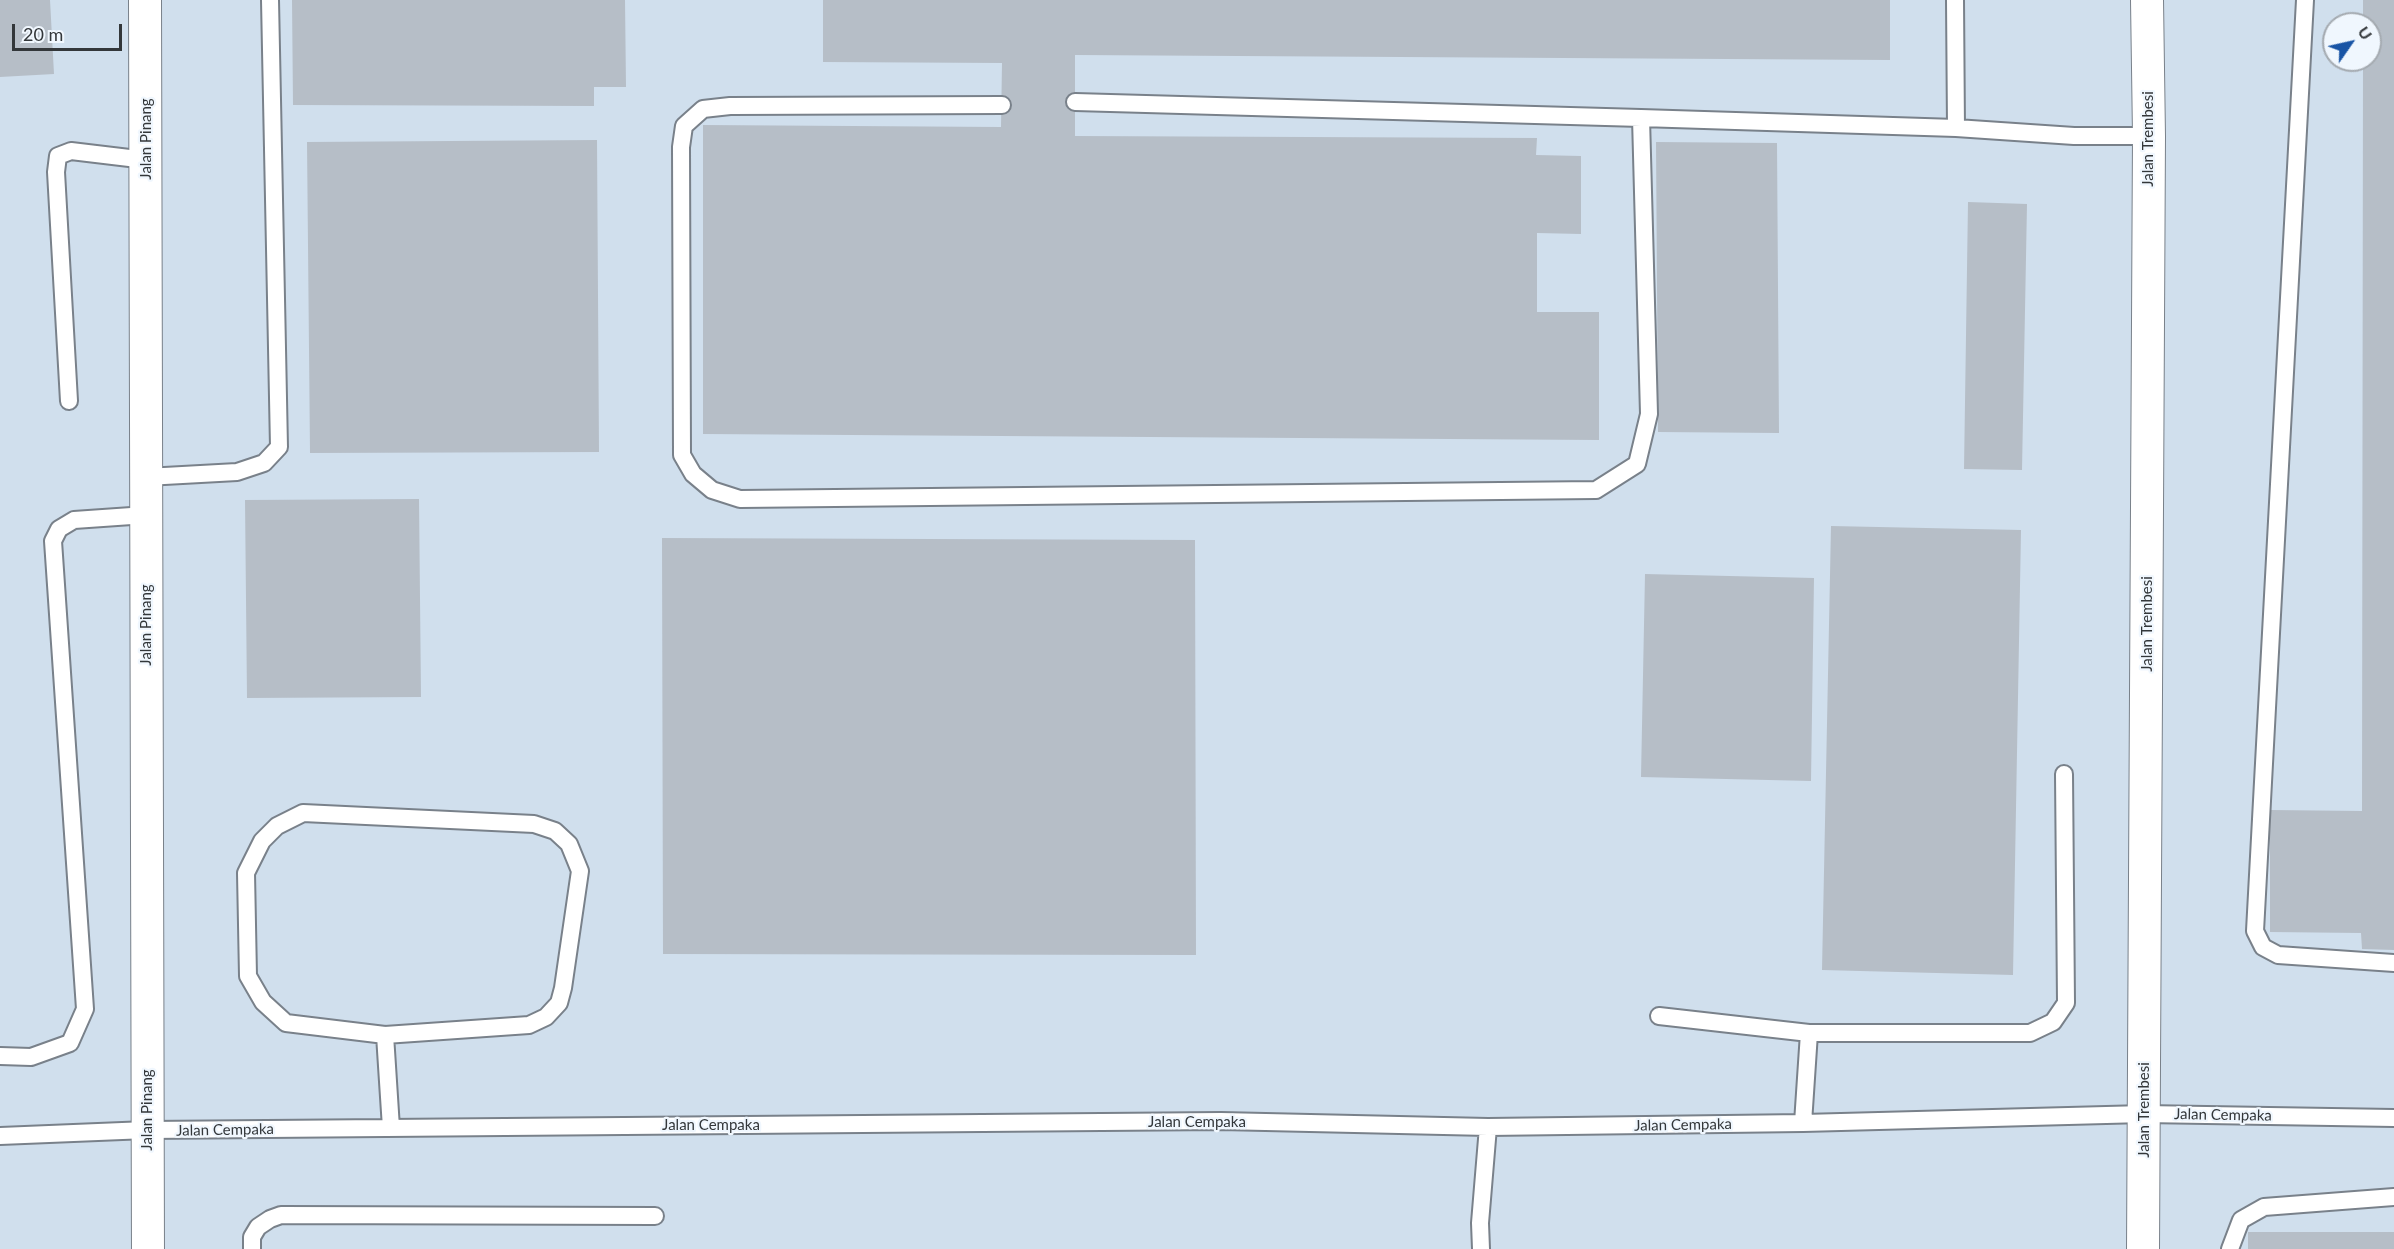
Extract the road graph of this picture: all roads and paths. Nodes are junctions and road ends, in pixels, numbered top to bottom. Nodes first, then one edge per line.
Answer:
1 (145, 0) edge
2 (270, 0) edge
3 (1955, 0) edge
4 (2147, 0) edge
5 (2305, 0) edge
6 (1075, 102) dead end
7 (1002, 105) dead end
8 (1641, 118) junction
9 (1956, 128) junction
10 (2149, 136) junction
11 (146, 160) junction
12 (69, 401) dead end
13 (146, 477) junction
14 (146, 515) junction
15 (2064, 774) dead end
16 (2394, 963) edge
17 (1659, 1016) dead end
18 (1809, 1033) junction
19 (385, 1035) junction
20 (0, 1056) edge
21 (2144, 1114) junction
22 (2394, 1118) edge
23 (1803, 1123) junction
24 (1488, 1127) junction
25 (391, 1128) junction
26 (147, 1130) junction
27 (0, 1136) edge
28 (2394, 1197) edge
29 (655, 1216) dead end
30 (148, 1249) edge
31 (252, 1249) edge
32 (1481, 1249) edge
33 (2143, 1249) edge
34 (2230, 1249) edge

1 - 11 street, Jalan Pinang
2 - 13 lane
3 - 9 lane
4 - 10 street, Jalan Trembesi
5 - 16 lane
6 - 8 lane
7 - 8 lane
8 - 9 lane
9 - 10 lane
10 - 21 street, Jalan Trembesi
11 - 12 lane
11 - 13 street, Jalan Pinang
13 - 14 street, Jalan Pinang
14 - 20 lane
14 - 26 street, Jalan Pinang
15 - 18 lane
17 - 18 lane
18 - 23 lane
19 - 19 lane
19 - 25 lane
21 - 22 lane, Jalan Cempaka
21 - 23 lane, Jalan Cempaka
21 - 33 street, Jalan Trembesi
23 - 24 lane, Jalan Cempaka
24 - 25 lane, Jalan Cempaka
24 - 32 lane
25 - 26 lane, Jalan Cempaka
26 - 27 lane, Jalan Cempaka
26 - 30 street, Jalan Pinang
28 - 34 lane
29 - 31 lane

